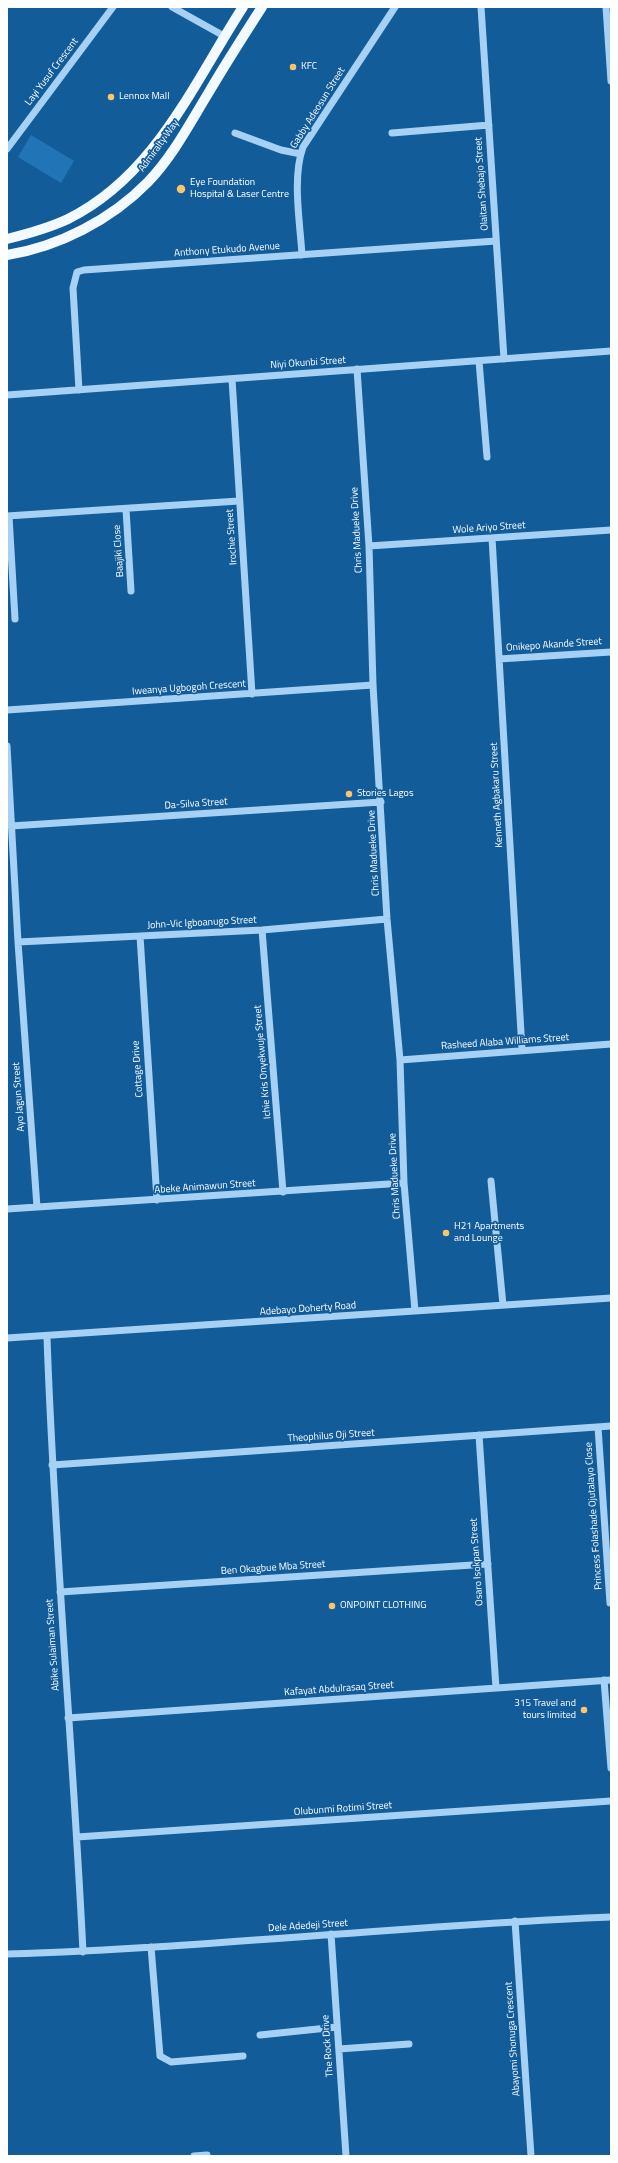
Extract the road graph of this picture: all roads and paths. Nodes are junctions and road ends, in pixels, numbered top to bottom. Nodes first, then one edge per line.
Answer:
1 (113, 7) edge
2 (172, 7) edge
3 (243, 7) edge
4 (262, 7) edge
5 (395, 7) edge
6 (481, 7) edge
7 (606, 7) edge
8 (609, 25) edge
9 (224, 36) junction
10 (611, 81) edge
11 (489, 125) junction
12 (235, 133) dead end
13 (392, 133) dead end
14 (7, 149) edge
15 (301, 154) junction
16 (7, 239) edge
17 (496, 241) junction
18 (7, 255) edge
19 (302, 255) junction
20 (611, 351) edge
21 (504, 359) junction
22 (479, 361) junction
23 (357, 370) junction
24 (232, 378) junction
25 (79, 390) junction
26 (7, 395) edge
27 (487, 457) dead end
28 (239, 500) junction
29 (126, 509) junction
30 (8, 516) edge
31 (611, 530) edge
32 (492, 538) junction
33 (369, 546) junction
34 (131, 591) dead end
35 (15, 619) dead end
36 (611, 652) edge
37 (499, 659) junction
38 (373, 685) junction
39 (252, 694) junction
40 (7, 710) edge
41 (7, 746) edge
42 (381, 802) junction
43 (11, 826) junction
44 (387, 920) junction
45 (262, 930) junction
46 (140, 936) junction
47 (18, 942) junction
48 (611, 1044) edge
49 (522, 1050) junction
50 (400, 1060) junction
51 (491, 1181) dead end
52 (404, 1183) junction
53 (283, 1192) junction
54 (156, 1200) junction
55 (37, 1207) junction
56 (7, 1209) edge
57 (611, 1298) edge
58 (503, 1305) junction
59 (415, 1311) junction
60 (47, 1337) junction
61 (7, 1338) edge
62 (611, 1426) edge
63 (598, 1427) junction
64 (479, 1435) junction
65 (52, 1465) junction
66 (488, 1564) junction
67 (60, 1592) junction
68 (610, 1603) dead end
69 (608, 1680) edge
70 (496, 1688) junction
71 (68, 1718) junction
72 (611, 1768) edge
73 (611, 1800) edge
74 (77, 1837) junction
75 (611, 1917) edge
76 (515, 1921) junction
77 (331, 1934) junction
78 (151, 1947) junction
79 (82, 1952) junction
80 (7, 1954) edge
81 (337, 2027) junction
82 (260, 2034) dead end
83 (409, 2044) dead end
84 (339, 2049) junction
85 (243, 2056) dead end
86 (208, 2155) edge
87 (194, 2156) edge
88 (346, 2156) edge
89 (531, 2156) edge

1 - 14 street, Layi Yusuf Crescent
2 - 9 street
3 - 9 main road, Admiralty Way
4 - 18 main road, Admiralty Way
5 - 15 street, Gabby Adeosun Street
6 - 11 street, Olaitan Shebajo Street
7 - 8 street
8 - 10 street
9 - 16 main road, Admiralty Way
11 - 13 street
11 - 17 street, Olaitan Shebajo Street
12 - 15 street
15 - 19 street, Gabby Adeosun Street
17 - 19 street, Anthony Etukudo Avenue
17 - 21 street, Olaitan Shebajo Street
19 - 25 street, Anthony Etukudo Avenue
20 - 21 street, Niyi Okunbi Street
21 - 22 street, Niyi Okunbi Street
22 - 23 street, Niyi Okunbi Street
22 - 27 street
23 - 24 street, Niyi Okunbi Street
23 - 33 street, Chris Madueke Drive
24 - 25 street, Niyi Okunbi Street
24 - 28 street, Irochie Street
25 - 26 street, Niyi Okunbi Street
28 - 29 street
28 - 39 street, Irochie Street
29 - 30 street
29 - 34 street, Baajiki Close
30 - 35 street
31 - 32 street, Wole Ariyo Street
32 - 33 street, Wole Ariyo Street
32 - 37 street, Kenneth Agbakaru Street
33 - 38 street, Chris Madueke Drive
36 - 37 street, Onikepo Akande Street
37 - 49 street, Kenneth Agbakaru Street
38 - 39 street, Iweanya Ugbogoh Crescent
38 - 42 street, Chris Madueke Drive
39 - 40 street, Iweanya Ugbogoh Crescent
41 - 43 street, Ayo Jagun Street
42 - 43 street, Da-Silva Street
42 - 44 street, Chris Madueke Drive
43 - 47 street, Ayo Jagun Street
44 - 45 street, John-Vic Igboanugo Street
44 - 50 street, Chris Madueke Drive
45 - 46 street, John-Vic Igboanugo Street
45 - 53 street, Ichie Kris Onyekwuje Street
46 - 47 street, John-Vic Igboanugo Street
46 - 54 street, Cottage Drive
47 - 55 street, Ayo Jagun Street
48 - 49 street, Rasheed Alaba Williams Street
49 - 50 street, Rasheed Alaba Williams Street
50 - 52 street, Chris Madueke Drive
51 - 58 street
52 - 53 street, Abeke Animawun Street
52 - 59 street, Chris Madueke Drive
53 - 54 street, Abeke Animawun Street
54 - 55 street, Abeke Animawun Street
55 - 56 street, Abeke Animawun Street
57 - 58 street, Adebayo Doherty Road
58 - 59 street, Adebayo Doherty Road
59 - 60 street, Adebayo Doherty Road
60 - 61 street, Adebayo Doherty Road
60 - 65 street, Abike Sulaiman Street
62 - 63 street, Theophilus Oji Street
63 - 64 street, Theophilus Oji Street
63 - 68 street, Princess Folashade Ojutalayo Close
64 - 65 street, Theophilus Oji Street
64 - 66 street, Osaro Isokpan Street
65 - 67 street, Abike Sulaiman Street
66 - 67 street, Ben Okagbue Mba Street
66 - 70 street, Osaro Isokpan Street
67 - 71 street, Abike Sulaiman Street
69 - 70 street, Kafayat Abdulrasaq Street
69 - 72 street
70 - 71 street, Kafayat Abdulrasaq Street
71 - 74 street, Abike Sulaiman Street
73 - 74 street, Olubunmi Rotimi Street
74 - 79 street, Abike Sulaiman Street
75 - 76 street, Dele Adedeji Street
76 - 77 street, Dele Adedeji Street
76 - 89 street, Abayomi Shonuga Crescent
77 - 78 street, Dele Adedeji Street
77 - 81 street, The Rock Drive
78 - 79 street, Dele Adedeji Street
78 - 85 street
79 - 80 street, Dele Adedeji Street
81 - 82 street
81 - 84 street, The Rock Drive
83 - 84 street
84 - 88 street, The Rock Drive
86 - 87 street

